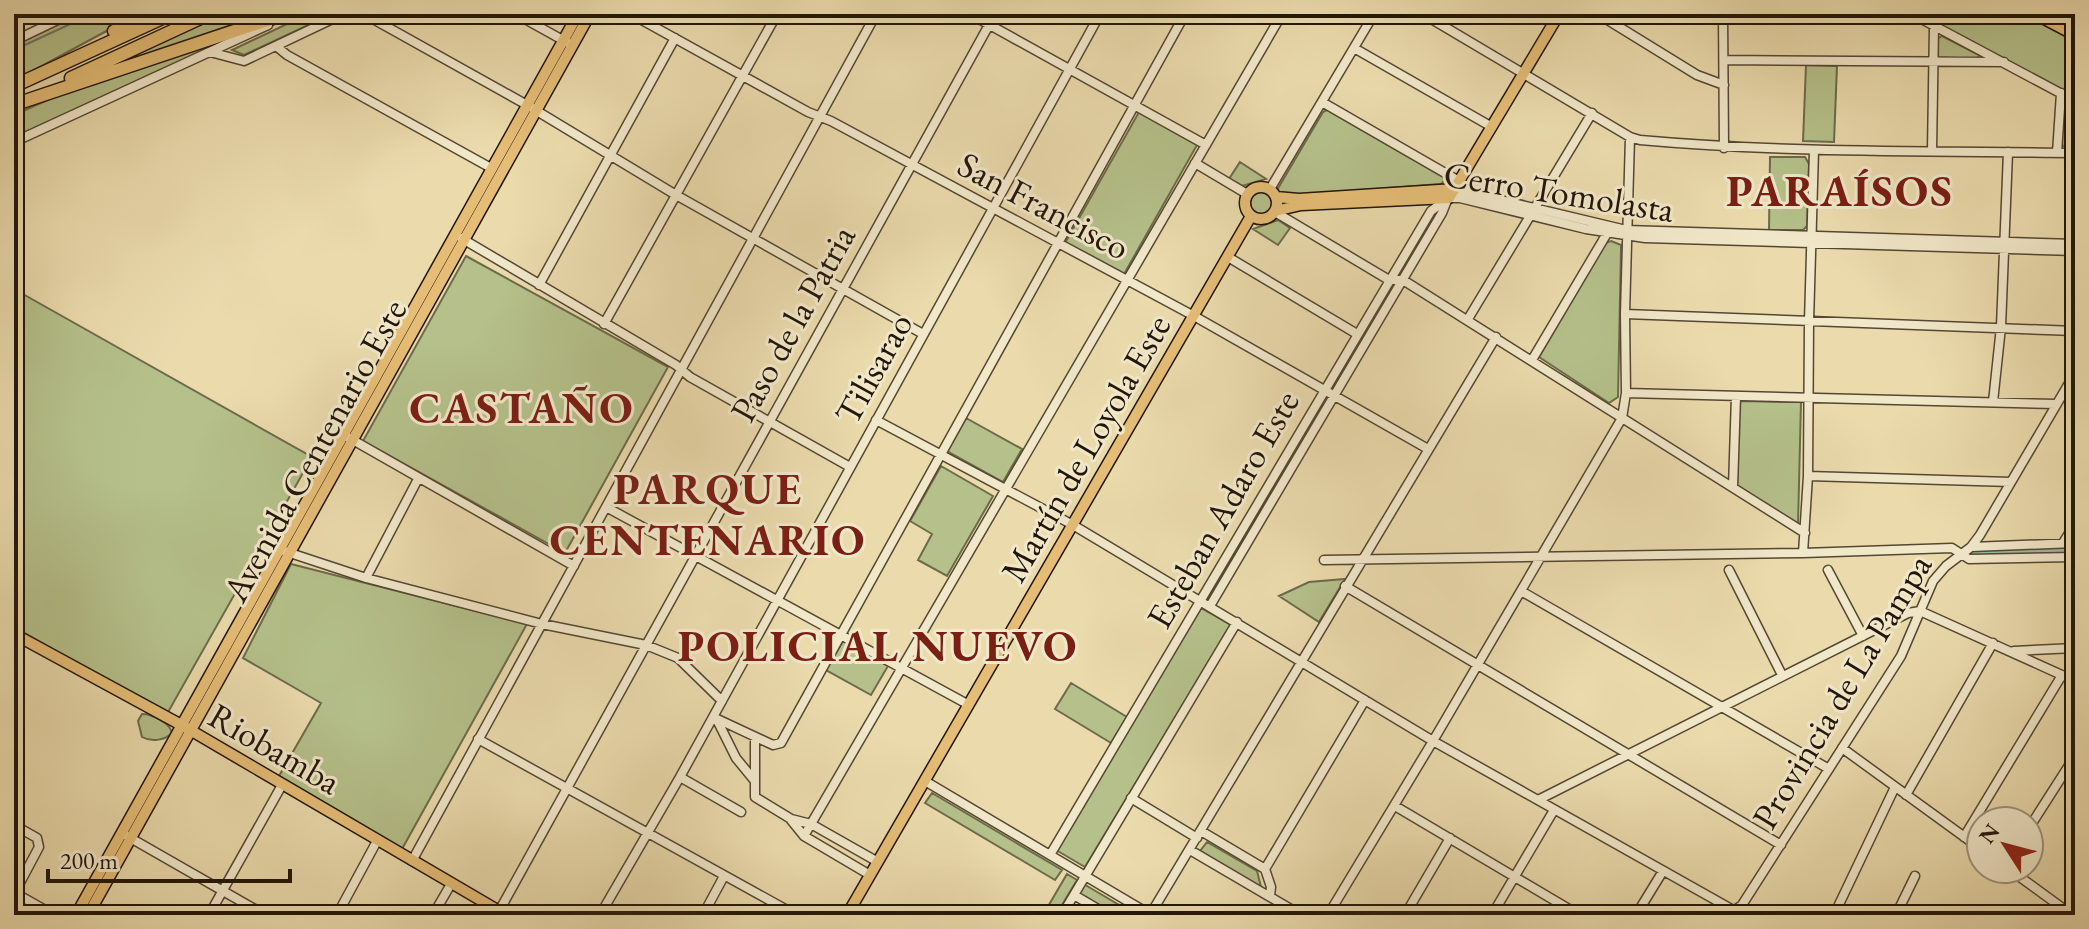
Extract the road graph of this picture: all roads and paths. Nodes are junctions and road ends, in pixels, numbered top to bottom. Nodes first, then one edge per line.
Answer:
1 (70, 14) edge
2 (147, 14) edge
3 (171, 14) edge
4 (209, 14) edge
5 (285, 14) edge
6 (293, 14) edge
7 (343, 14) edge
8 (364, 14) edge
9 (516, 14) edge
10 (578, 14) edge
11 (590, 14) edge
12 (631, 14) edge
13 (777, 14) edge
14 (876, 14) edge
15 (970, 14) edge
16 (995, 14) edge
17 (1100, 14) edge
18 (1185, 14) edge
19 (1282, 14) edge
20 (1374, 14) edge
21 (1423, 14) edge
22 (1559, 14) edge
23 (1598, 14) edge
24 (1723, 14) edge
25 (1912, 14) edge
26 (2034, 14) edge
27 (2075, 19) edge
28 (2062, 20) edge
29 (989, 25) junction
30 (1934, 26) junction
31 (2075, 34) edge
32 (675, 38) junction
33 (14, 41) edge
34 (567, 42) junction
35 (276, 46) junction
36 (1354, 48) junction
37 (209, 52) junction
38 (1724, 60) junction
39 (1932, 62) junction
40 (2004, 62) junction
41 (1069, 69) junction
42 (1525, 73) junction
43 (743, 75) junction
44 (17, 84) edge
45 (1724, 85) junction
46 (2061, 93) junction
47 (2075, 101) edge
48 (1322, 102) junction
49 (15, 104) edge
50 (1135, 106) junction
51 (531, 108) junction
52 (1592, 113) junction
53 (821, 117) junction
54 (1492, 127) junction
55 (1630, 137) junction
56 (14, 142) edge
57 (1206, 145) junction
58 (1724, 148) junction
59 (1814, 150) junction
60 (1932, 151) junction
61 (2008, 152) junction
62 (2057, 153) junction
63 (2075, 153) edge
64 (610, 156) junction
65 (1195, 163) junction
66 (911, 164) junction
67 (491, 168) junction
68 (1454, 189) junction
69 (1273, 193) junction
70 (1247, 194) junction
71 (676, 195) junction
72 (992, 208) junction
73 (1275, 211) junction
74 (1532, 212) junction
75 (1251, 216) junction
76 (1609, 230) junction
77 (1626, 233) junction
78 (459, 236) junction
79 (753, 238) junction
80 (1812, 239) junction
81 (1058, 244) junction
82 (2005, 244) junction
83 (2075, 244) edge
84 (2075, 251) edge
85 (1228, 257) junction
86 (1389, 280) junction
87 (1403, 280) junction
88 (1126, 281) junction
89 (539, 285) junction
90 (842, 289) junction
91 (1625, 314) junction
92 (1194, 316) junction
93 (1468, 319) junction
94 (1809, 322) junction
95 (604, 324) junction
96 (2001, 327) junction
97 (2075, 331) edge
98 (923, 334) junction
99 (1357, 334) junction
100 (1496, 337) junction
101 (1532, 360) junction
102 (682, 370) junction
103 (2075, 373) edge
104 (1325, 389) junction
105 (1626, 393) junction
106 (1335, 395) junction
107 (1736, 396) junction
108 (1809, 397) junction
109 (1993, 402) junction
110 (2056, 404) junction
111 (1622, 418) junction
112 (876, 420) junction
113 (770, 421) junction
114 (348, 437) junction
115 (1428, 449) junction
116 (941, 455) junction
117 (850, 467) junction
118 (1808, 476) junction
119 (418, 479) junction
120 (2011, 482) junction
121 (1733, 487) junction
122 (1006, 489) junction
123 (606, 507) junction
124 (2075, 524) edge
125 (1073, 525) junction
126 (1805, 533) junction
127 (2063, 543) junction
128 (2075, 543) edge
129 (1971, 547) junction
130 (284, 551) junction
131 (1803, 553) junction
132 (1960, 554) junction
133 (695, 556) junction
134 (2075, 557) edge
135 (1540, 558) junction
136 (1324, 560) dead end
137 (1361, 561) junction
138 (574, 566) junction
139 (1729, 570) dead end
140 (1828, 570) dead end
141 (366, 578) junction
142 (1345, 586) junction
143 (1521, 591) junction
144 (777, 600) junction
145 (1201, 601) junction
146 (1210, 606) junction
147 (1920, 611) junction
148 (1237, 622) junction
149 (542, 624) junction
150 (14, 634) edge
151 (842, 636) junction
152 (1863, 636) junction
153 (1993, 643) junction
154 (646, 645) junction
155 (2075, 648) edge
156 (2013, 652) junction
157 (1301, 661) junction
158 (1477, 665) junction
159 (902, 668) junction
160 (2075, 668) edge
161 (1782, 675) junction
162 (2068, 678) edge
163 (1365, 700) junction
164 (722, 701) junction
165 (969, 705) junction
166 (1720, 706) junction
167 (715, 718) junction
168 (185, 728) junction
169 (755, 737) junction
170 (478, 739) junction
171 (1433, 741) junction
172 (1842, 748) junction
173 (1627, 754) junction
174 (2075, 756) edge
175 (1829, 769) junction
176 (680, 777) junction
177 (754, 780) junction
178 (925, 781) junction
179 (282, 785) junction
180 (1895, 787) junction
181 (567, 789) junction
182 (1906, 795) junction
183 (1131, 798) junction
184 (1538, 800) junction
185 (2044, 805) edge
186 (1395, 806) junction
187 (1554, 810) junction
188 (741, 812) dead end
189 (791, 819) junction
190 (811, 824) junction
191 (14, 825) edge
192 (647, 833) junction
193 (126, 835) junction
194 (1199, 835) junction
195 (804, 836) junction
196 (1964, 837) joint
197 (1450, 838) junction
198 (377, 841) junction
199 (1781, 845) junction
200 (1190, 850) junction
201 (1050, 855) junction
202 (412, 861) junction
203 (878, 862) junction
204 (1265, 869) junction
205 (1663, 871) junction
206 (870, 875) junction
207 (1085, 875) junction
208 (724, 876) junction
209 (1514, 876) junction
210 (1915, 876) dead end
211 (451, 884) junction
212 (2031, 885) edge
213 (222, 891) junction
214 (14, 894) edge
215 (1074, 895) junction
216 (1270, 896) junction
217 (2075, 899) edge
218 (14, 902) edge
219 (1329, 912) edge
220 (2069, 913) edge
221 (501, 914) edge
222 (1734, 914) edge
223 (36, 915) edge
224 (54, 915) edge
225 (76, 915) edge
226 (88, 915) edge
227 (209, 915) edge
228 (265, 915) edge
229 (337, 915) edge
230 (433, 915) edge
231 (600, 915) edge
232 (703, 915) edge
233 (796, 915) edge
234 (847, 915) edge
235 (1062, 915) edge
236 (1108, 915) edge
237 (1151, 915) edge
238 (1301, 915) edge
239 (1341, 915) edge
240 (1405, 915) edge
241 (1492, 915) edge
242 (1579, 915) edge
243 (1636, 915) edge
244 (1834, 915) edge
245 (1896, 915) edge

1 - 33 street
2 - 44 highway
3 - 44 highway
4 - 49 highway
5 - 49 highway
6 - 37 street
7 - 35 street
8 - 51 street
9 - 34 street
10 - 34 main road, Avenida Centenario Este
11 - 34 main road, Avenida Centenario Este
12 - 32 street, San Francisco
13 - 43 street
14 - 53 street
15 - 29 street
16 - 29 street, Paso de la Patria
17 - 41 street, Tilisarao
18 - 50 street
19 - 57 street
20 - 36 street
21 - 42 street
22 - 42 main road, Esteban Adaro Este
23 - 45 street
24 - 38 street
25 - 30 street
26 - 28 highway
27 - 28 highway
28 - 31 highway
29 - 41 street
29 - 66 street, Paso de la Patria
30 - 39 street
30 - 40 street
32 - 43 street, San Francisco
32 - 64 street
34 - 51 main road, Avenida Centenario Este
35 - 37 street
35 - 67 street
36 - 48 street
36 - 54 street
37 - 56 street
38 - 39 street
38 - 45 street
39 - 40 street
39 - 60 street
40 - 46 street
41 - 50 street
41 - 72 street, Tilisarao
42 - 52 street
42 - 54 main road, Esteban Adaro Este
43 - 53 street, San Francisco
43 - 71 street
45 - 58 street
46 - 47 street
46 - 62 street
48 - 68 street
48 - 69 street
50 - 57 street
50 - 81 street
51 - 64 street
51 - 67 main road, Avenida Centenario Este
51 - 78 main road, Avenida Centenario Este
52 - 55 street
52 - 74 street
53 - 66 street, San Francisco
53 - 79 street
54 - 68 main road, Esteban Adaro Este
55 - 58 street
55 - 77 street
57 - 65 street
58 - 59 street
59 - 60 street
59 - 80 street
60 - 61 street
61 - 62 street
61 - 82 street
62 - 63 street
64 - 71 street
64 - 89 street
65 - 70 street
65 - 88 street
66 - 72 street, San Francisco
66 - 90 street, Paso de la Patria
67 - 78 main road, Avenida Centenario Este
68 - 69 main road, Cerro Tomolasta
68 - 73 main road, Cerro Tomolasta
68 - 74 street, Cerro Tomolasta
68 - 86 street, Esteban Adaro Este
68 - 87 street, Esteban Adaro Este
69 - 70 main road
69 - 73 main road
70 - 75 main road
71 - 79 street
71 - 95 street
72 - 81 street, San Francisco
72 - 98 street, Tilisarao
73 - 75 main road
73 - 86 street
74 - 76 street, Cerro Tomolasta
74 - 93 street
75 - 85 main road, Martín de Loyola Este
76 - 77 street, Cerro Tomolasta
76 - 101 street
77 - 80 street, Cerro Tomolasta
77 - 91 street
78 - 89 street
78 - 114 main road, Avenida Centenario Este
79 - 90 street
79 - 102 street
80 - 82 street, Cerro Tomolasta
80 - 94 street
81 - 88 street, San Francisco
81 - 116 street
82 - 83 street, Cerro Tomolasta
82 - 84 street, Cerro Tomolasta
82 - 96 street
85 - 92 main road, Martín de Loyola Este
85 - 99 street
86 - 87 street
86 - 99 street, Esteban Adaro Este
87 - 93 street
87 - 106 street, Esteban Adaro Este
88 - 92 street, San Francisco
88 - 122 street
89 - 95 street
90 - 98 street
90 - 113 street, Paso de la Patria
91 - 94 street
91 - 105 street
92 - 104 street, San Francisco
92 - 125 main road, Martín de Loyola Este
93 - 100 street
94 - 96 street
94 - 108 street
95 - 102 street
96 - 97 street
96 - 109 street
98 - 112 street, Tilisarao
99 - 104 street, Esteban Adaro Este
100 - 101 street
100 - 115 street
101 - 111 street
102 - 113 street
102 - 123 street
103 - 110 street, Provincia de La Pampa
104 - 106 street, San Francisco
104 - 145 street, Esteban Adaro Este
105 - 107 street
105 - 111 street
106 - 115 street, San Francisco
106 - 146 street, Esteban Adaro Este
107 - 108 street
107 - 121 street
108 - 109 street
108 - 118 street
109 - 110 street
110 - 120 street, Provincia de La Pampa
111 - 121 street
111 - 135 street
112 - 116 street
112 - 117 street, Tilisarao
113 - 117 street
113 - 133 street, Paso de la Patria
114 - 119 street
114 - 130 main road, Avenida Centenario Este
115 - 137 street
116 - 122 street
116 - 151 street
117 - 144 street, Tilisarao
118 - 120 street
118 - 126 street
119 - 138 street
119 - 141 street
120 - 129 street, Provincia de La Pampa
121 - 126 street
122 - 125 street
122 - 159 street
123 - 133 street
123 - 138 street
124 - 127 street
125 - 145 street
125 - 165 main road, Martín de Loyola Este
126 - 131 street
127 - 128 street
127 - 129 street
129 - 132 street, Provincia de La Pampa
130 - 141 street
130 - 168 main road, Avenida Centenario Este
131 - 132 street
131 - 135 street
132 - 134 street
132 - 147 street, Provincia de La Pampa
133 - 144 street
133 - 154 street, Paso de la Patria
135 - 137 street
135 - 143 street
136 - 137 street
137 - 142 street
138 - 149 street
139 - 161 street
140 - 152 street
141 - 149 street
142 - 157 street
142 - 158 street
143 - 158 street
143 - 166 street
144 - 151 street
144 - 164 street, Tilisarao
145 - 146 street
145 - 201 street, Esteban Adaro Este
146 - 148 street
147 - 152 street
147 - 153 street
147 - 172 street, Provincia de La Pampa
148 - 157 street
148 - 183 street, Esteban Adaro Este
149 - 154 street
149 - 170 street
150 - 168 main road, Riobamba
151 - 159 street
151 - 169 street
152 - 161 street
153 - 156 street
153 - 182 street
154 - 164 street
154 - 181 street, Paso de la Patria
155 - 156 street
156 - 162 street
157 - 163 street
157 - 194 street
158 - 171 street
158 - 173 street
159 - 165 street
159 - 190 street
160 - 162 street
161 - 166 street
162 - 196 street
163 - 171 street
163 - 204 street
164 - 167 street, Tilisarao
165 - 178 main road, Martín de Loyola Este
166 - 173 street
166 - 175 street
167 - 169 street
167 - 176 street, Tilisarao
167 - 177 street
168 - 179 main road, Riobamba
168 - 193 main road, Avenida Centenario Este
169 - 177 street
170 - 181 street
170 - 202 street
171 - 184 street
171 - 186 street
172 - 175 street, Provincia de La Pampa
172 - 180 street
173 - 184 street
173 - 199 street
174 - 185 street
175 - 199 street, Provincia de La Pampa
176 - 188 street
176 - 192 street, Tilisarao
177 - 189 street
178 - 201 street
178 - 203 main road, Martín de Loyola Este
179 - 198 main road, Riobamba
179 - 213 street
180 - 182 street
180 - 244 street
181 - 192 street
181 - 221 street, Paso de la Patria
182 - 196 street
183 - 194 street
183 - 207 street, Esteban Adaro Este
184 - 187 street
186 - 197 street
186 - 219 street
187 - 205 street
187 - 209 street
189 - 190 street
189 - 195 street
190 - 195 street
190 - 203 street
191 - 214 street
192 - 208 street
192 - 231 street, Tilisarao
193 - 213 street
193 - 225 main road, Avenida Centenario Este
193 - 226 main road, Avenida Centenario Este
194 - 200 street
194 - 204 street
195 - 206 street
197 - 209 street
197 - 240 street
198 - 202 main road, Riobamba
198 - 229 street
199 - 222 street, Provincia de La Pampa
200 - 216 street
200 - 237 street
201 - 207 street
202 - 211 main road, Riobamba
203 - 206 main road, Martín de Loyola Este
204 - 216 street
205 - 222 street
205 - 243 street
206 - 234 main road, Martín de Loyola Este
207 - 215 street, Esteban Adaro Este
207 - 237 street
208 - 232 street
208 - 233 street
209 - 241 street
209 - 242 street
210 - 245 street
211 - 221 main road, Riobamba
211 - 230 street
212 - 220 street
213 - 227 street
213 - 228 street
214 - 224 street
215 - 235 street, Esteban Adaro Este
215 - 236 street
216 - 238 street
217 - 220 street
218 - 223 street
219 - 239 street

